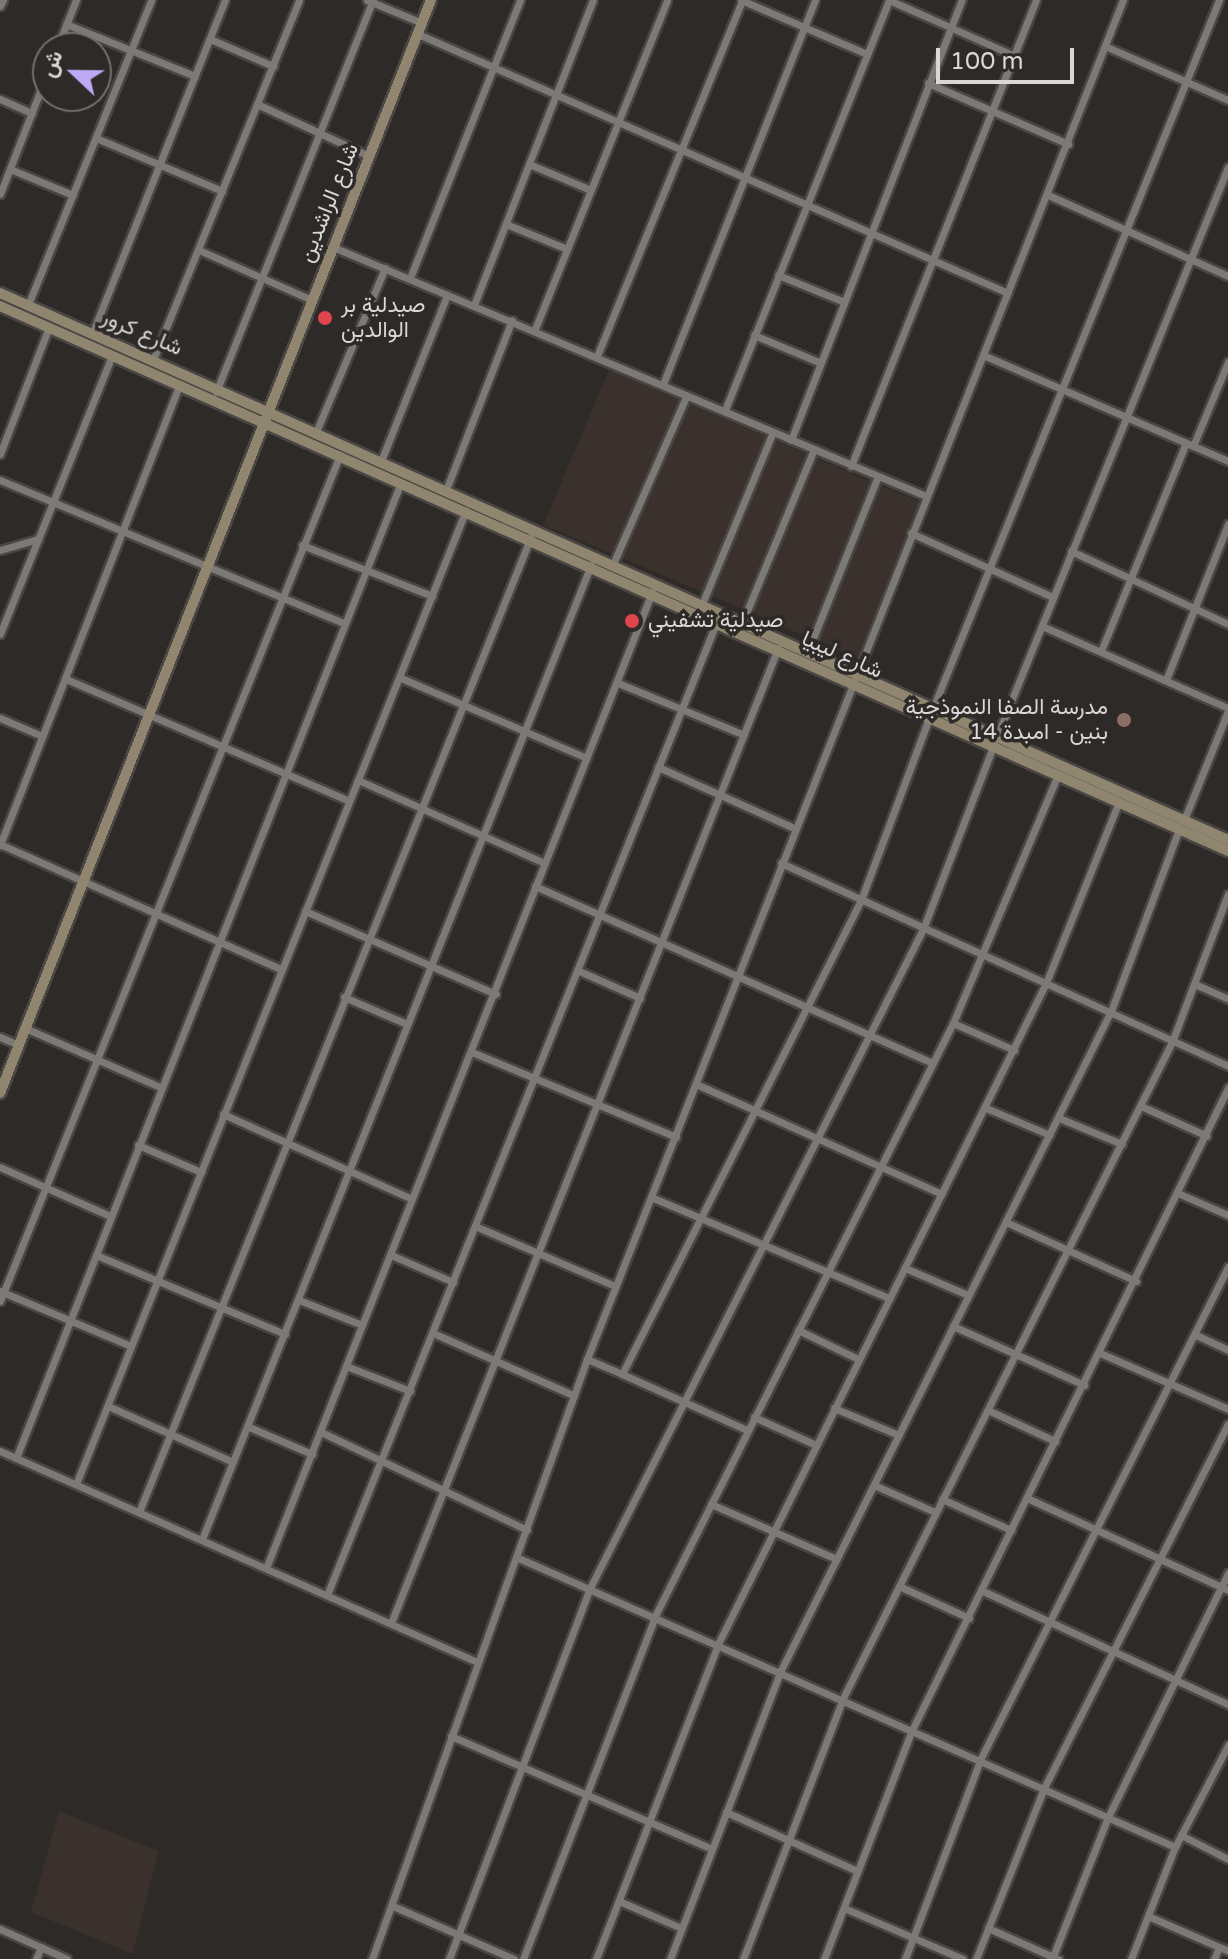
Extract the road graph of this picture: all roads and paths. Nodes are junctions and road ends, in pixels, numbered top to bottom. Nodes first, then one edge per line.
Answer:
1 (3, 0) edge
2 (76, 0) edge
3 (151, 0) edge
4 (225, 0) edge
5 (299, 0) edge
6 (431, 0) edge
7 (520, 0) edge
8 (593, 0) edge
9 (667, 0) edge
10 (741, 0) edge
11 (815, 0) edge
12 (889, 0) edge
13 (962, 0) edge
14 (1036, 0) edge
15 (1123, 0) edge
16 (1219, 0) edge
17 (371, 1) edge
18 (0, 6) edge
19 (66, 24) junction
20 (804, 27) junction
21 (951, 27) junction
22 (420, 29) junction
23 (63, 32) edge
24 (210, 39) junction
25 (1105, 46) junction
26 (132, 50) junction
27 (867, 54) junction
28 (1015, 56) junction
29 (273, 66) junction
30 (495, 66) junction
31 (195, 76) junction
32 (1187, 81) junction
33 (928, 83) junction
34 (557, 92) junction
35 (0, 99) edge
36 (1228, 100) edge
37 (257, 104) junction
38 (992, 111) junction
39 (32, 113) joint
40 (620, 120) junction
41 (320, 133) junction
42 (96, 138) junction
43 (1068, 144) junction
44 (683, 148) junction
45 (369, 156) junction
46 (529, 164) junction
47 (160, 166) junction
48 (1228, 167) edge
49 (10, 169) junction
50 (745, 175) junction
51 (591, 190) junction
52 (222, 191) junction
53 (0, 194) edge
54 (73, 195) junction
55 (1048, 195) junction
56 (808, 204) junction
57 (506, 224) junction
58 (870, 231) junction
59 (1127, 231) junction
60 (333, 247) junction
61 (567, 249) junction
62 (199, 250) junction
63 (932, 259) junction
64 (1192, 260) junction
65 (385, 268) junction
66 (778, 275) junction
67 (1228, 276) edge
68 (262, 278) junction
69 (410, 278) junction
70 (0, 293) edge
71 (1008, 293) junction
72 (447, 295) junction
73 (312, 300) junction
74 (842, 301) junction
75 (28, 305) junction
76 (474, 305) junction
77 (0, 306) edge
78 (512, 320) junction
79 (49, 327) junction
80 (535, 329) junction
81 (92, 334) junction
82 (754, 335) junction
83 (112, 355) junction
84 (983, 355) junction
85 (597, 356) junction
86 (153, 360) junction
87 (819, 362) junction
88 (1228, 362) edge
89 (180, 384) junction
90 (663, 384) junction
91 (218, 387) junction
92 (1062, 388) junction
93 (687, 395) junction
94 (213, 400) junction
95 (268, 410) junction
96 (725, 410) junction
97 (1126, 416) junction
98 (263, 421) junction
99 (316, 432) junction
100 (773, 432) junction
101 (791, 440) junction
102 (1190, 445) junction
103 (814, 449) junction
104 (0, 454) edge
105 (340, 455) junction
106 (381, 461) junction
107 (1228, 461) edge
108 (851, 466) junction
109 (878, 476) junction
110 (0, 480) edge
111 (401, 482) junction
112 (446, 490) junction
113 (926, 496) junction
114 (52, 501) junction
115 (466, 510) junction
116 (488, 514) junction
117 (1228, 524) edge
118 (123, 533) junction
119 (911, 533) junction
120 (532, 534) junction
121 (38, 539) junction
122 (302, 545) junction
123 (0, 550) edge
124 (1071, 551) junction
125 (613, 564) junction
126 (591, 565) junction
127 (989, 569) junction
128 (209, 571) junction
129 (365, 571) junction
130 (1132, 579) junction
131 (652, 592) junction
132 (432, 596) junction
133 (1053, 597) junction
134 (281, 598) junction
135 (702, 604) junction
136 (1194, 609) junction
137 (717, 621) junction
138 (343, 623) junction
139 (742, 623) junction
140 (1228, 624) edge
141 (1042, 626) junction
142 (0, 634) edge
143 (778, 648) junction
144 (808, 651) junction
145 (1101, 651) junction
146 (854, 677) junction
147 (401, 678) junction
148 (66, 679) junction
149 (1166, 680) junction
150 (618, 683) junction
151 (460, 705) junction
152 (680, 709) junction
153 (1228, 710) edge
154 (932, 712) junction
155 (151, 714) junction
156 (0, 718) edge
157 (523, 732) junction
158 (744, 735) junction
159 (42, 736) junction
160 (995, 740) junction
161 (223, 748) junction
162 (587, 758) junction
163 (658, 767) junction
164 (1058, 774) junction
165 (286, 775) junction
166 (358, 780) junction
167 (1110, 791) junction
168 (720, 794) junction
169 (349, 801) junction
170 (1119, 801) junction
171 (419, 807) junction
172 (1182, 825) junction
173 (794, 828) junction
174 (482, 836) junction
175 (1228, 840) edge
176 (0, 844) edge
177 (1228, 851) edge
178 (544, 863) junction
179 (781, 863) junction
180 (83, 879) junction
181 (535, 886) junction
182 (1228, 894) edge
183 (861, 900) junction
184 (305, 911) junction
185 (156, 912) junction
186 (600, 914) junction
187 (923, 929) junction
188 (367, 938) junction
189 (218, 941) junction
190 (662, 942) junction
191 (985, 956) junction
192 (431, 966) junction
193 (281, 969) junction
194 (577, 970) junction
195 (739, 975) junction
196 (1046, 983) junction
197 (1197, 985) junction
198 (496, 994) junction
199 (344, 997) junction
200 (640, 998) junction
201 (1228, 999) edge
202 (809, 1005) junction
203 (1111, 1011) junction
204 (953, 1023) junction
205 (407, 1024) junction
206 (25, 1028) junction
207 (870, 1033) junction
208 (0, 1037) edge
209 (1172, 1042) junction
210 (19, 1045) junction
211 (1014, 1050) junction
212 (472, 1052) junction
213 (97, 1060) junction
214 (932, 1063) junction
215 (1228, 1066) edge
216 (533, 1077) junction
217 (696, 1084) junction
218 (160, 1087) junction
219 (1228, 1088) edge
220 (0, 1093) edge
221 (596, 1105) junction
222 (1141, 1106) junction
223 (755, 1108) junction
224 (986, 1108) junction
225 (223, 1114) junction
226 (1059, 1118) junction
227 (1050, 1135) junction
228 (817, 1136) junction
229 (1207, 1136) junction
230 (676, 1137) junction
231 (286, 1143) junction
232 (1122, 1144) junction
233 (138, 1145) junction
234 (880, 1166) junction
235 (0, 1167) edge
236 (348, 1171) junction
237 (201, 1172) junction
238 (46, 1188) junction
239 (942, 1194) junction
240 (1180, 1194) junction
241 (651, 1197) junction
242 (412, 1199) junction
243 (1228, 1215) edge
244 (110, 1216) junction
245 (700, 1216) junction
246 (1006, 1222) junction
247 (475, 1226) junction
248 (764, 1243) junction
249 (1068, 1251) junction
250 (537, 1253) junction
251 (96, 1255) junction
252 (391, 1255) junction
253 (1228, 1267) edge
254 (905, 1268) junction
255 (827, 1270) junction
256 (1136, 1281) junction
257 (158, 1282) junction
258 (453, 1282) junction
259 (615, 1286) junction
260 (1, 1295) edge
261 (968, 1295) junction
262 (889, 1298) junction
263 (299, 1300) junction
264 (222, 1308) junction
265 (70, 1320) junction
266 (362, 1325) junction
267 (953, 1326) junction
268 (798, 1330) junction
269 (433, 1333) junction
270 (285, 1334) junction
271 (1196, 1335) junction
272 (131, 1346) junction
273 (1228, 1350) edge
274 (1100, 1353) junction
275 (1016, 1355) junction
276 (587, 1359) junction
277 (858, 1359) junction
278 (495, 1361) junction
279 (346, 1366) junction
280 (622, 1374) junction
281 (1171, 1383) junction
282 (1084, 1385) junction
283 (410, 1391) junction
284 (573, 1395) junction
285 (683, 1401) junction
286 (108, 1406) junction
287 (834, 1408) junction
288 (1228, 1409) edge
289 (990, 1411) junction
290 (754, 1417) junction
291 (1228, 1424) edge
292 (249, 1427) junction
293 (747, 1430) junction
294 (321, 1432) junction
295 (899, 1435) junction
296 (172, 1436) junction
297 (1055, 1441) junction
298 (816, 1445) junction
299 (0, 1451) edge
300 (312, 1454) junction
301 (16, 1458) junction
302 (381, 1461) junction
303 (233, 1462) junction
304 (76, 1484) junction
305 (874, 1485) junction
306 (444, 1491) junction
307 (1027, 1498) junction
308 (942, 1499) junction
309 (711, 1504) junction
310 (139, 1512) junction
311 (935, 1512) junction
312 (527, 1530) junction
313 (1011, 1530) junction
314 (1096, 1530) junction
315 (774, 1531) junction
316 (202, 1539) junction
317 (516, 1557) junction
318 (1157, 1558) junction
319 (836, 1559) junction
320 (266, 1568) junction
321 (1228, 1573) edge
322 (591, 1586) junction
323 (899, 1586) junction
324 (1224, 1589) edge
325 (983, 1591) junction
326 (327, 1595) junction
327 (656, 1614) junction
328 (969, 1618) junction
329 (1050, 1622) junction
330 (391, 1623) junction
331 (719, 1642) junction
332 (1112, 1650) junction
333 (475, 1661) junction
334 (781, 1670) junction
335 (1176, 1680) junction
336 (843, 1698) junction
337 (1228, 1704) edge
338 (912, 1730) junction
339 (451, 1736) junction
340 (1228, 1745) edge
341 (980, 1760) junction
342 (1219, 1763) junction
343 (1228, 1767) edge
344 (524, 1769) junction
345 (1044, 1788) junction
346 (586, 1796) junction
347 (726, 1812) junction
348 (1108, 1817) junction
349 (649, 1823) junction
350 (1181, 1835) junction
351 (789, 1841) junction
352 (1175, 1847) junction
353 (712, 1849) junction
354 (1228, 1859) edge
355 (857, 1871) junction
356 (619, 1901) junction
357 (393, 1906) junction
358 (844, 1908) junction
359 (1148, 1916) junction
360 (681, 1928) junction
361 (988, 1928) junction
362 (0, 1929) edge
363 (459, 1934) junction
364 (913, 1938) junction
365 (41, 1947) junction
366 (1219, 1947) junction
367 (1228, 1951) edge
368 (1054, 1958) edge
369 (36, 1959) edge
370 (67, 1959) edge
371 (372, 1959) edge
372 (449, 1959) edge
373 (514, 1959) edge
374 (523, 1959) edge
375 (596, 1959) edge
376 (670, 1959) edge
377 (743, 1959) edge
378 (824, 1959) edge
379 (905, 1959) edge
380 (963, 1959) edge
381 (976, 1959) edge
382 (1131, 1959) edge
383 (1214, 1959) edge

1 - 18 street
2 - 19 street
3 - 26 street
4 - 24 street
5 - 29 street
6 - 22 main road, شارع الراشدين
7 - 30 street
8 - 34 street
9 - 40 street
10 - 20 street
10 - 44 street
11 - 20 street
12 - 21 street
12 - 27 street
13 - 21 street
14 - 28 street
15 - 25 street
16 - 32 street
17 - 22 street
17 - 41 street
19 - 23 street
19 - 26 street
20 - 27 street
20 - 50 street
21 - 28 street
21 - 33 street
22 - 30 street
22 - 45 main road, شارع الراشدين
24 - 29 street
24 - 31 street
25 - 32 street
25 - 43 street
26 - 31 street
26 - 42 street
27 - 56 street
28 - 38 street
29 - 37 street
30 - 34 street
30 - 69 street
31 - 47 street
32 - 36 street
32 - 59 street
33 - 38 street
33 - 58 street
34 - 40 street
34 - 46 street
35 - 39 street
37 - 41 street
37 - 52 street
38 - 43 street
38 - 63 street
39 - 49 street
40 - 44 street
40 - 51 street
41 - 45 street
41 - 68 street
42 - 47 street
42 - 54 street
43 - 55 street
44 - 50 street
44 - 85 street
45 - 60 main road, شارع الراشدين
46 - 51 street
46 - 57 street
47 - 52 street
47 - 81 street
48 - 64 street
49 - 53 street
49 - 54 street
50 - 56 street
50 - 90 street
51 - 61 street
52 - 62 street
54 - 75 street
55 - 59 street
55 - 71 street
56 - 58 street
56 - 66 street
57 - 61 street
57 - 76 street
58 - 63 street
58 - 74 street
59 - 64 street
59 - 92 street
60 - 65 street
60 - 73 main road, شارع الراشدين
61 - 80 street
62 - 68 street
62 - 86 street
63 - 71 street
63 - 108 street
64 - 67 street
64 - 97 street
65 - 69 street
65 - 99 street
66 - 74 street
66 - 82 street
68 - 73 street
68 - 91 street
69 - 72 street
70 - 75 main road, شارع كرور
71 - 84 street
72 - 76 street
72 - 106 street
73 - 95 main road, شارع الراشدين
74 - 87 street
75 - 81 main road, شارع كرور
76 - 78 street
77 - 79 main road, شارع كرور
78 - 80 street
78 - 112 street
79 - 83 main road, شارع كرور
79 - 104 street
80 - 85 street
81 - 86 main road, شارع كرور
82 - 87 street
82 - 96 street
83 - 89 main road, شارع كرور
83 - 114 street
84 - 92 street
84 - 113 street
85 - 90 street
86 - 91 main road, شارع كرور
87 - 101 street
88 - 102 street
89 - 94 main road, شارع كرور
89 - 118 street
90 - 93 street
91 - 94 street
91 - 95 main road, شارع كرور
92 - 97 street
92 - 127 street
93 - 96 street
93 - 125 street
94 - 98 main road, شارع كرور
95 - 98 main road, شارع الراشدين
95 - 99 main road, شارع ليبيا
96 - 100 street
97 - 102 street
97 - 124 street
98 - 105 main road, شارع ليبيا
98 - 128 main road, شارع الراشدين
99 - 106 main road, شارع ليبيا
100 - 101 street
100 - 135 street
101 - 103 street
102 - 107 street
102 - 130 street
103 - 108 street
103 - 139 street
105 - 111 main road, شارع ليبيا
105 - 122 street
106 - 112 main road, شارع ليبيا
108 - 109 street
109 - 113 street
109 - 144 street
110 - 114 street
111 - 115 main road, شارع ليبيا
111 - 129 street
112 - 116 main road, شارع ليبيا
113 - 119 street
114 - 118 street
114 - 121 street
115 - 116 main road, شارع ليبيا
115 - 132 street
116 - 120 main road, شارع ليبيا
117 - 136 street
118 - 128 street
118 - 148 street
119 - 127 street
119 - 146 street
120 - 125 main road, شارع ليبيا
120 - 126 main road, شارع ليبيا
120 - 151 street
121 - 123 street
121 - 142 street
122 - 129 street
122 - 134 street
124 - 130 street
124 - 133 street
125 - 135 main road, شارع ليبيا
126 - 131 main road, شارع ليبيا
126 - 157 street
127 - 133 street
127 - 154 street
128 - 134 street
128 - 155 main road, شارع الراشدين
129 - 132 street
129 - 138 street
130 - 136 street
130 - 145 street
131 - 137 main road, شارع ليبيا
131 - 150 street
132 - 147 street
133 - 141 street
134 - 138 street
134 - 161 street
135 - 139 main road, شارع ليبيا
136 - 140 street
136 - 149 street
137 - 143 main road, شارع ليبيا
137 - 152 street
138 - 165 street
139 - 144 main road, شارع ليبيا
141 - 145 street
141 - 160 street
143 - 146 main road, شارع ليبيا
143 - 158 street
144 - 146 main road, شارع ليبيا
145 - 149 street
146 - 154 main road, شارع ليبيا
146 - 173 street
147 - 151 street
147 - 166 street
148 - 155 street
148 - 159 street
149 - 153 street
150 - 152 street
150 - 162 street
151 - 157 street
151 - 171 street
152 - 158 street
152 - 163 street
153 - 172 street
154 - 160 main road, شارع ليبيا
154 - 183 street
155 - 161 street
155 - 180 main road, شارع الراشدين
156 - 159 street
157 - 162 street
157 - 174 street
158 - 168 street
159 - 176 street
160 - 164 main road, شارع ليبيا
160 - 167 main road, شارع ليبيا
160 - 187 street
161 - 165 street
161 - 185 street
162 - 178 street
163 - 168 street
163 - 186 street
164 - 167 main road, شارع ليبيا
164 - 191 street
165 - 169 street
165 - 189 street
166 - 169 street
166 - 171 street
167 - 170 main road, شارع ليبيا
167 - 172 main road, شارع ليبيا
168 - 173 street
168 - 190 street
169 - 184 street
170 - 172 main road, شارع ليبيا
170 - 196 street
171 - 174 street
171 - 188 street
172 - 175 main road, شارع ليبيا
172 - 177 main road, شارع ليبيا
172 - 203 street
173 - 179 street
174 - 178 street
174 - 192 street
176 - 180 street
178 - 181 street
179 - 183 street
179 - 195 street
180 - 185 street
180 - 206 main road, شارع الراشدين
181 - 186 street
181 - 198 street
182 - 197 street
183 - 187 street
183 - 202 street
184 - 188 street
184 - 193 street
185 - 189 street
185 - 213 street
186 - 190 street
186 - 194 street
187 - 191 street
187 - 207 street
188 - 192 street
188 - 199 street
189 - 193 street
189 - 218 street
190 - 195 street
190 - 200 street
191 - 196 street
191 - 204 street
192 - 198 street
192 - 205 street
193 - 225 street
194 - 200 street
194 - 216 street
195 - 202 street
195 - 217 street
196 - 203 street
196 - 211 street
197 - 201 street
197 - 209 street
198 - 212 street
199 - 205 street
199 - 231 street
200 - 221 street
202 - 207 street
202 - 223 street
203 - 209 street
203 - 226 street
204 - 211 street
204 - 214 street
205 - 236 street
206 - 210 main road, شارع الراشدين
206 - 213 street
207 - 214 street
207 - 228 street
208 - 210 street
209 - 215 street
209 - 222 street
210 - 220 main road, شارع الراشدين
211 - 224 street
212 - 216 street
212 - 242 street
213 - 218 street
213 - 238 street
214 - 234 street
216 - 221 street
216 - 247 street
217 - 223 street
217 - 230 street
218 - 233 street
219 - 229 street
221 - 230 street
221 - 250 street
222 - 229 street
222 - 232 street
223 - 228 street
223 - 245 street
224 - 227 street
224 - 239 street
225 - 231 street
225 - 237 street
226 - 227 street
226 - 232 street
227 - 246 street
228 - 234 street
228 - 248 street
229 - 240 street
230 - 241 street
231 - 236 street
231 - 264 street
232 - 249 street
233 - 237 street
233 - 244 street
234 - 239 street
234 - 255 street
235 - 238 street
236 - 242 street
236 - 263 street
237 - 257 street
238 - 244 street
238 - 260 street
239 - 254 street
240 - 243 street
240 - 256 street
241 - 245 street
241 - 259 street
242 - 252 street
244 - 251 street
245 - 248 street
245 - 280 street
246 - 249 street
246 - 261 street
247 - 250 street
247 - 258 street
248 - 255 street
248 - 285 street
249 - 256 street
249 - 275 street
250 - 259 street
250 - 278 street
251 - 257 street
251 - 265 street
252 - 258 street
252 - 266 street
253 - 271 street
254 - 261 street
254 - 262 street
255 - 262 street
255 - 268 street
256 - 274 street
257 - 264 street
257 - 272 street
258 - 269 street
259 - 276 street
260 - 265 street
261 - 267 street
262 - 277 street
263 - 266 street
263 - 270 street
264 - 270 street
264 - 296 street
265 - 272 street
265 - 301 street
266 - 279 street
267 - 275 street
267 - 295 street
268 - 277 street
268 - 290 street
269 - 278 street
269 - 283 street
270 - 292 street
271 - 273 street
271 - 281 street
272 - 286 street
274 - 281 street
274 - 282 street
275 - 282 street
275 - 289 street
276 - 280 street
276 - 284 street
277 - 287 street
278 - 284 street
278 - 306 street
279 - 283 street
279 - 294 street
280 - 285 street
281 - 288 street
281 - 314 street
282 - 297 street
283 - 302 street
284 - 312 street
285 - 293 street
285 - 322 street
286 - 296 street
286 - 304 street
287 - 295 street
287 - 298 street
289 - 297 street
289 - 308 street
290 - 293 street
290 - 298 street
291 - 318 street
292 - 300 street
292 - 303 street
293 - 309 street
294 - 300 street
294 - 302 street
295 - 305 street
296 - 303 street
296 - 310 street
297 - 307 street
298 - 315 street
299 - 301 street
300 - 320 street
301 - 304 street
302 - 306 street
302 - 326 street
303 - 316 street
304 - 310 street
305 - 311 street
305 - 319 street
306 - 312 street
306 - 330 street
307 - 313 street
307 - 314 street
308 - 311 street
308 - 313 street
309 - 315 street
309 - 327 street
310 - 316 street
311 - 323 street
312 - 317 street
313 - 325 street
314 - 318 street
314 - 329 street
315 - 319 street
315 - 331 street
316 - 320 street
317 - 322 street
317 - 333 street
318 - 324 street
318 - 332 street
319 - 334 street
320 - 326 street
321 - 324 street
322 - 327 street
322 - 344 street
323 - 328 street
323 - 336 street
324 - 335 street
325 - 328 street
325 - 329 street
326 - 330 street
327 - 331 street
327 - 346 street
328 - 338 street
329 - 332 street
329 - 341 street
330 - 333 street
331 - 334 street
331 - 349 street
332 - 335 street
332 - 345 street
333 - 339 street
334 - 336 street
334 - 347 street
335 - 337 street
335 - 348 street
336 - 338 street
336 - 351 street
338 - 341 street
338 - 355 street
339 - 344 street
339 - 357 street
340 - 342 street
341 - 345 street
341 - 364 street
342 - 343 street
342 - 350 street
344 - 346 street
344 - 363 street
345 - 348 street
345 - 361 street
346 - 349 street
346 - 374 street
347 - 351 street
347 - 353 street
348 - 352 street
348 - 368 street
349 - 353 street
349 - 356 street
350 - 352 street
350 - 354 street
351 - 355 street
351 - 377 street
352 - 359 street
353 - 360 street
355 - 358 street
356 - 360 street
356 - 375 street
357 - 363 street
357 - 371 street
358 - 364 street
358 - 378 street
359 - 366 street
359 - 382 street
360 - 376 street
361 - 368 street
361 - 381 street
362 - 365 street
363 - 372 street
363 - 373 street
364 - 379 street
364 - 380 street
365 - 369 street
365 - 370 street
366 - 367 street
366 - 383 street

